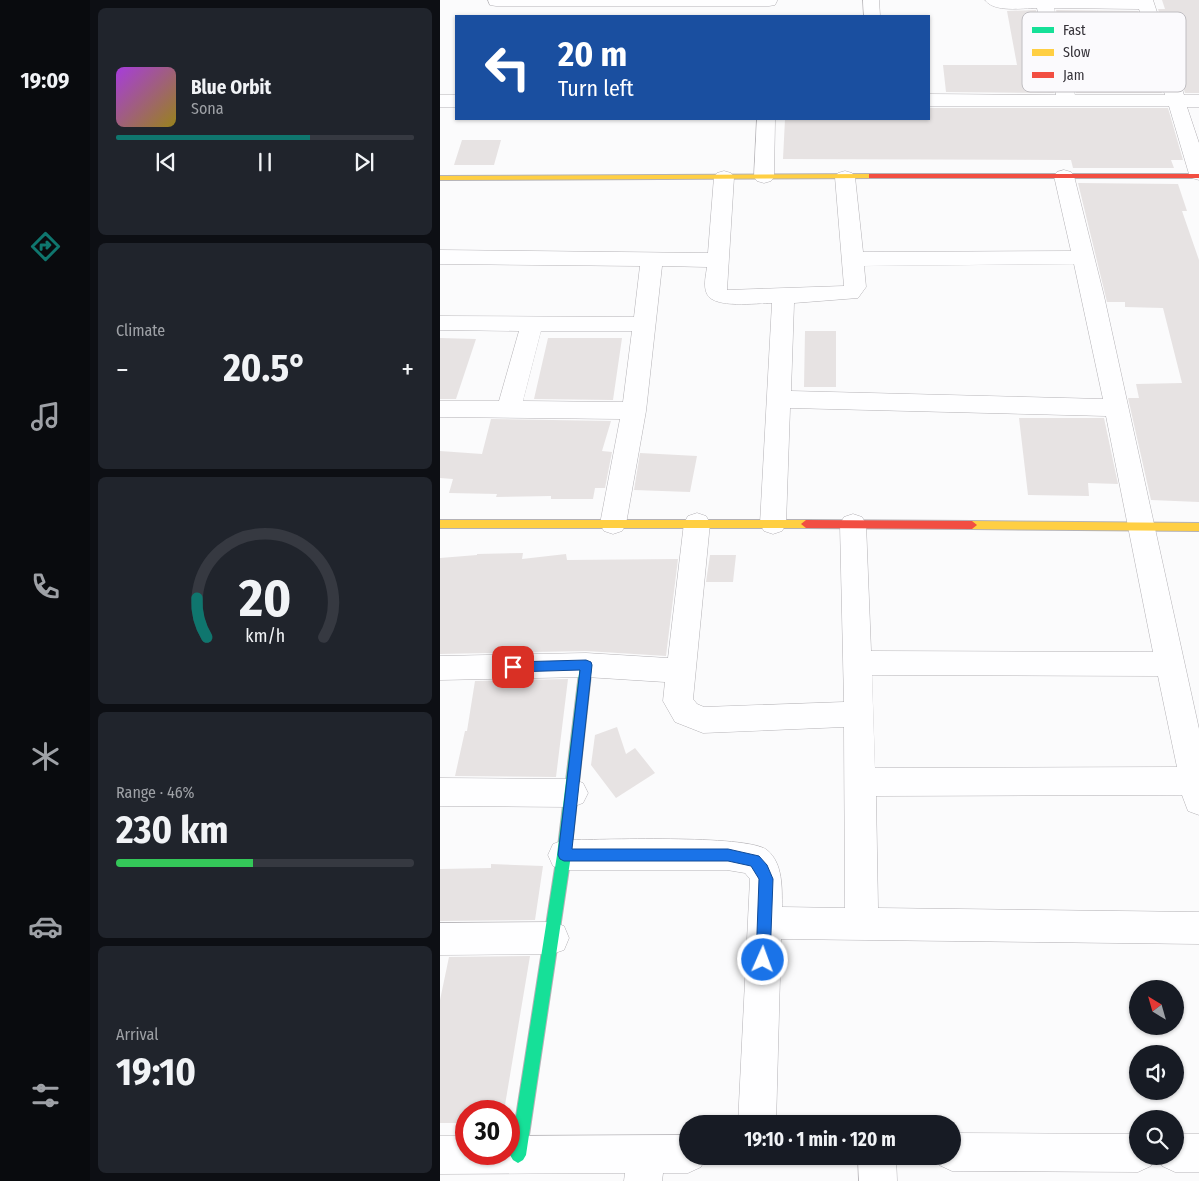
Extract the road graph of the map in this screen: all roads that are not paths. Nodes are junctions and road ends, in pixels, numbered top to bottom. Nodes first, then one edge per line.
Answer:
1 (871, 0) edge
2 (993, 0) edge
3 (1146, 2) edge
4 (1044, 4) junction
5 (612, 5) edge
6 (494, 6) edge
7 (769, 6) edge
8 (664, 9) edge
9 (1046, 12) edge
10 (872, 15) edge
11 (1065, 92) edge
12 (1173, 92) edge
13 (930, 100) edge
14 (440, 101) edge
15 (455, 101) edge
16 (1067, 101) junction
17 (1176, 101) junction
18 (1199, 101) edge
19 (766, 120) edge
20 (1199, 175) edge
21 (1064, 176) junction
22 (724, 177) junction
23 (764, 177) junction
24 (845, 177) junction
25 (441, 181) edge
26 (440, 256) edge
27 (1084, 256) junction
28 (652, 259) junction
29 (853, 259) junction
30 (717, 260) junction
31 (783, 296) junction
32 (440, 323) edge
33 (532, 323) junction
34 (644, 324) junction
35 (777, 399) junction
36 (1116, 408) junction
37 (440, 409) edge
38 (508, 410) junction
39 (634, 411) junction
40 (697, 523) junction
41 (440, 524) edge
42 (613, 524) junction
43 (773, 524) junction
44 (853, 524) junction
45 (1140, 527) junction
46 (1199, 527) edge
47 (857, 662) junction
48 (1171, 664) junction
49 (586, 665) junction
50 (440, 668) edge
51 (680, 671) junction
52 (859, 714) junction
53 (860, 782) junction
54 (440, 792) edge
55 (1197, 792) edge
56 (572, 793) junction
57 (564, 855) junction
58 (764, 923) junction
59 (862, 923) junction
60 (1199, 928) edge
61 (552, 938) junction
62 (440, 939) edge
63 (757, 1115) edge
64 (520, 1143) edge
65 (961, 1152) edge
66 (1129, 1153) edge
67 (1184, 1153) edge
68 (1199, 1153) edge
69 (440, 1155) edge
70 (455, 1155) edge
71 (520, 1156) edge
72 (679, 1157) edge
73 (877, 1165) edge
74 (645, 1168) edge
75 (878, 1181) edge

1 - 10 street
2 - 4 street
3 - 4 street
4 - 9 street
5 - 6 street
5 - 8 street
7 - 8 street
11 - 16 street
12 - 17 street
13 - 16 street
14 - 15 street
16 - 17 street
17 - 18 street
17 - 20 street
19 - 23 street
20 - 21 street
21 - 24 street
21 - 27 street
22 - 23 street
22 - 25 street
22 - 30 street
23 - 24 street
24 - 29 street
26 - 28 street
27 - 29 street
27 - 36 street
28 - 30 street
28 - 34 street
29 - 31 street
30 - 31 street
31 - 35 street
32 - 33 street
33 - 34 street
33 - 38 street
34 - 39 street
35 - 36 street
35 - 43 street
36 - 45 street
37 - 38 street
38 - 39 street
39 - 42 street
40 - 42 street
40 - 43 street
40 - 51 street
41 - 42 street
43 - 44 street
44 - 45 street
44 - 47 street
45 - 46 street
45 - 48 street
47 - 48 street
47 - 52 street
48 - 55 street
49 - 50 street
49 - 51 street
49 - 56 street
51 - 52 street
52 - 53 street
53 - 55 street
53 - 59 street
54 - 56 street
56 - 57 street
57 - 58 street
57 - 61 street
58 - 59 street
58 - 63 street
59 - 60 street
61 - 62 street
61 - 64 street
65 - 66 street
67 - 68 street
69 - 70 street
71 - 74 street
72 - 74 street
73 - 75 street

